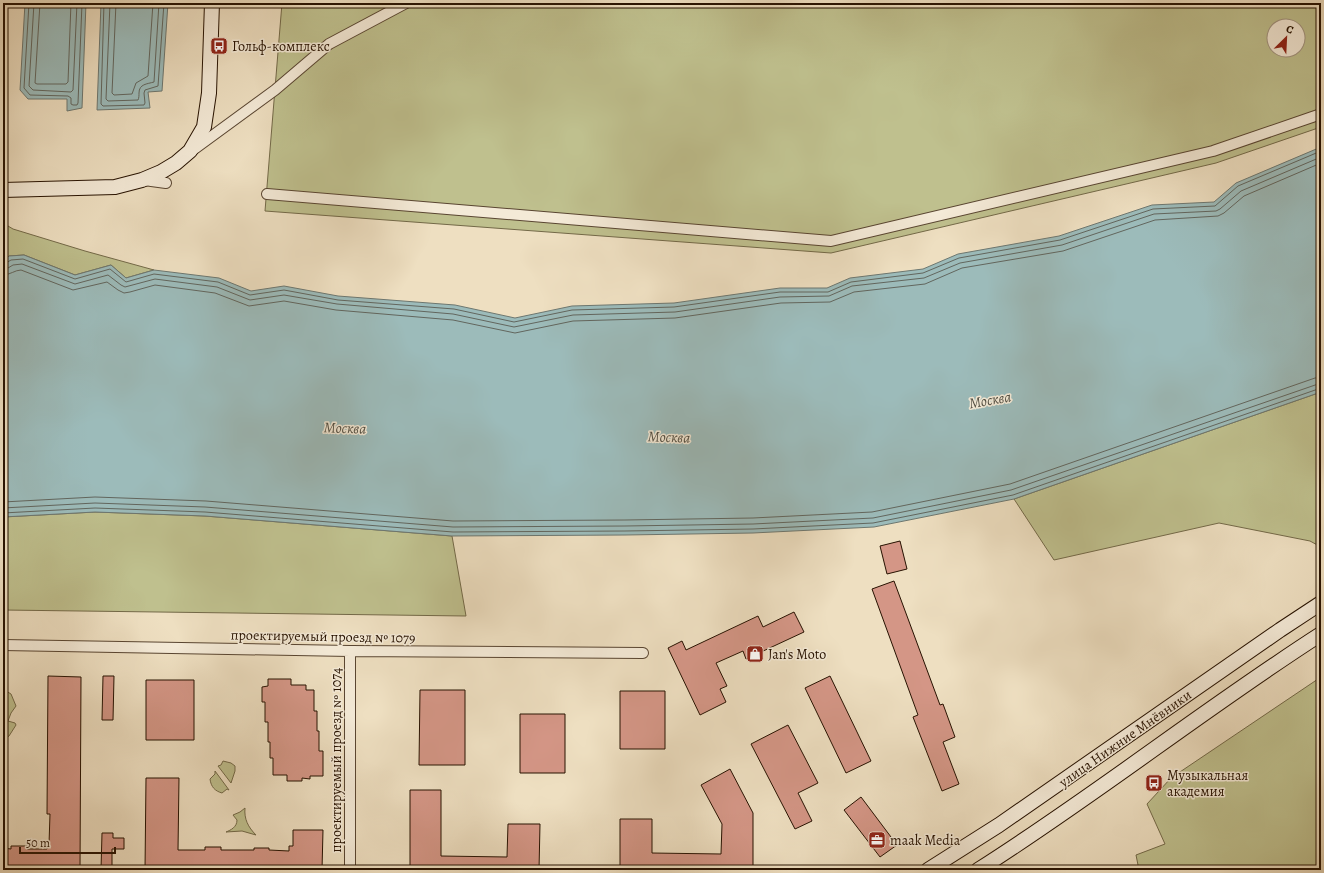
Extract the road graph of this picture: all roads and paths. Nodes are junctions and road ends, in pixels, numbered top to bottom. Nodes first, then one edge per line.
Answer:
1 (212, 3) edge
2 (406, 3) edge
3 (1321, 114) edge
4 (190, 152) junction
5 (142, 180) junction
6 (166, 183) dead end
7 (3, 190) edge
8 (266, 194) dead end
9 (1321, 603) edge
10 (1321, 634) edge
11 (3, 645) edge
12 (350, 651) junction
13 (643, 653) dead end
14 (350, 870) edge
15 (928, 870) edge
16 (978, 870) edge

1 - 4 main road
2 - 4 street
3 - 8 street
4 - 5 main road
5 - 6 street
5 - 7 main road
9 - 15 main road, улица Нижние Мнёвники
10 - 16 main road, улица Нижние Мнёвники
11 - 12 street, проектируемый проезд № 1079
12 - 13 street, проектируемый проезд № 1079
12 - 14 street, проектируемый проезд № 1074

